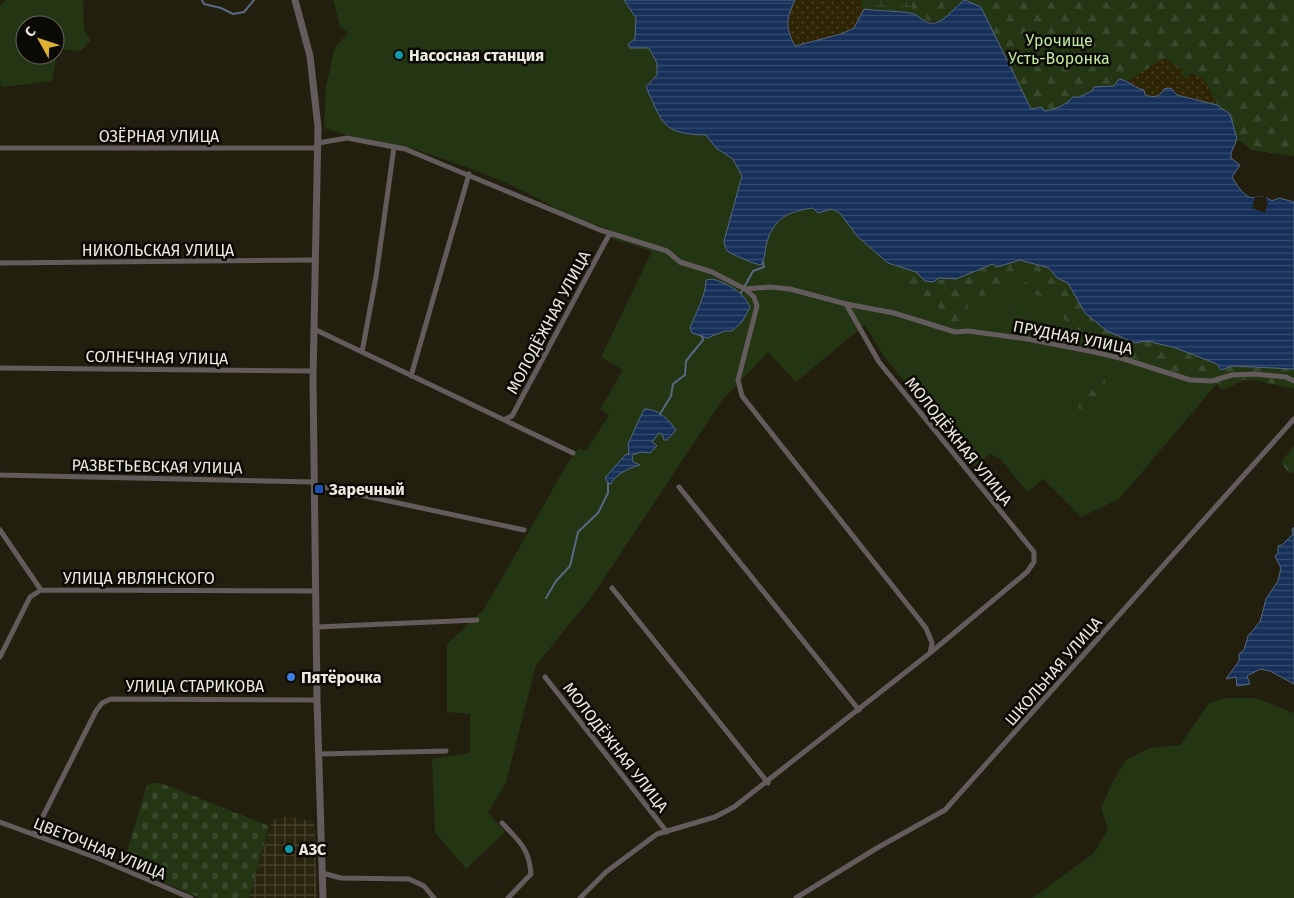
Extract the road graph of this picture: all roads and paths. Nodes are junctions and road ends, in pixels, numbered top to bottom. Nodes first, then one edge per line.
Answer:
1 (295, 0) edge
2 (318, 145) junction
3 (394, 146) junction
4 (0, 148) edge
5 (469, 174) junction
6 (610, 233) junction
7 (315, 260) junction
8 (0, 263) edge
9 (745, 289) junction
10 (846, 304) junction
11 (314, 329) junction
12 (362, 352) junction
13 (0, 368) edge
14 (313, 371) junction
15 (410, 376) junction
16 (1294, 380) edge
17 (505, 419) junction
18 (1294, 419) edge
19 (573, 453) dead end
20 (0, 475) edge
21 (314, 483) junction
22 (679, 487) dead end
23 (0, 530) edge
24 (524, 530) dead end
25 (612, 588) dead end
26 (42, 590) junction
27 (316, 591) junction
28 (477, 620) dead end
29 (317, 627) junction
30 (930, 653) junction
31 (0, 656) edge
32 (545, 677) dead end
33 (317, 700) junction
34 (859, 710) junction
35 (446, 751) dead end
36 (319, 754) junction
37 (768, 782) junction
38 (0, 822) edge
39 (502, 823) dead end
40 (667, 832) junction
41 (34, 834) junction
42 (322, 873) junction
43 (191, 898) edge
44 (323, 898) edge
45 (434, 898) edge
46 (508, 898) edge
47 (580, 898) edge
48 (796, 898) edge

1 - 2 street
2 - 3 street, ОЗЁРНАЯ УЛИЦА
2 - 4 street, ОЗЁРНАЯ УЛИЦА
2 - 7 street
3 - 5 street
3 - 12 street
5 - 6 street
5 - 15 street
6 - 9 street
6 - 17 street, МОЛОДЁЖНАЯ УЛИЦА
7 - 8 street, НИКОЛЬСКАЯ УЛИЦА
7 - 11 street
9 - 10 street
9 - 30 street
10 - 16 street, ПРУДНАЯ УЛИЦА
10 - 30 street, МОЛОДЁЖНАЯ УЛИЦА
11 - 12 street
11 - 14 street
12 - 15 street
13 - 14 street, СОЛНЕЧНАЯ УЛИЦА
14 - 21 street
15 - 17 street
17 - 19 street
18 - 48 street, ШКОЛЬНАЯ УЛИЦА
20 - 21 street, РАЗВЕТЬЕВСКАЯ УЛИЦА
21 - 24 street, РАЗВЕТЬЕВСКАЯ УЛИЦА
21 - 27 street
22 - 34 street
23 - 26 street
25 - 37 street
26 - 27 street, УЛИЦА ЯВЛЯНСКОГО
26 - 31 street, УЛИЦА ЯВЛЯНСКОГО
27 - 29 street
28 - 29 street
29 - 33 street
30 - 34 street, МОЛОДЁЖНАЯ УЛИЦА
32 - 40 street, МОЛОДЁЖНАЯ УЛИЦА
33 - 36 street
33 - 41 street, УЛИЦА СТАРИКОВА
34 - 37 street, МОЛОДЁЖНАЯ УЛИЦА
35 - 36 street
36 - 42 street
37 - 40 street, МОЛОДЁЖНАЯ УЛИЦА
38 - 41 street, ЦВЕТОЧНАЯ УЛИЦА
39 - 46 street
40 - 47 street, МОЛОДЁЖНАЯ УЛИЦА
41 - 43 street, ЦВЕТОЧНАЯ УЛИЦА
42 - 44 street
42 - 45 street

